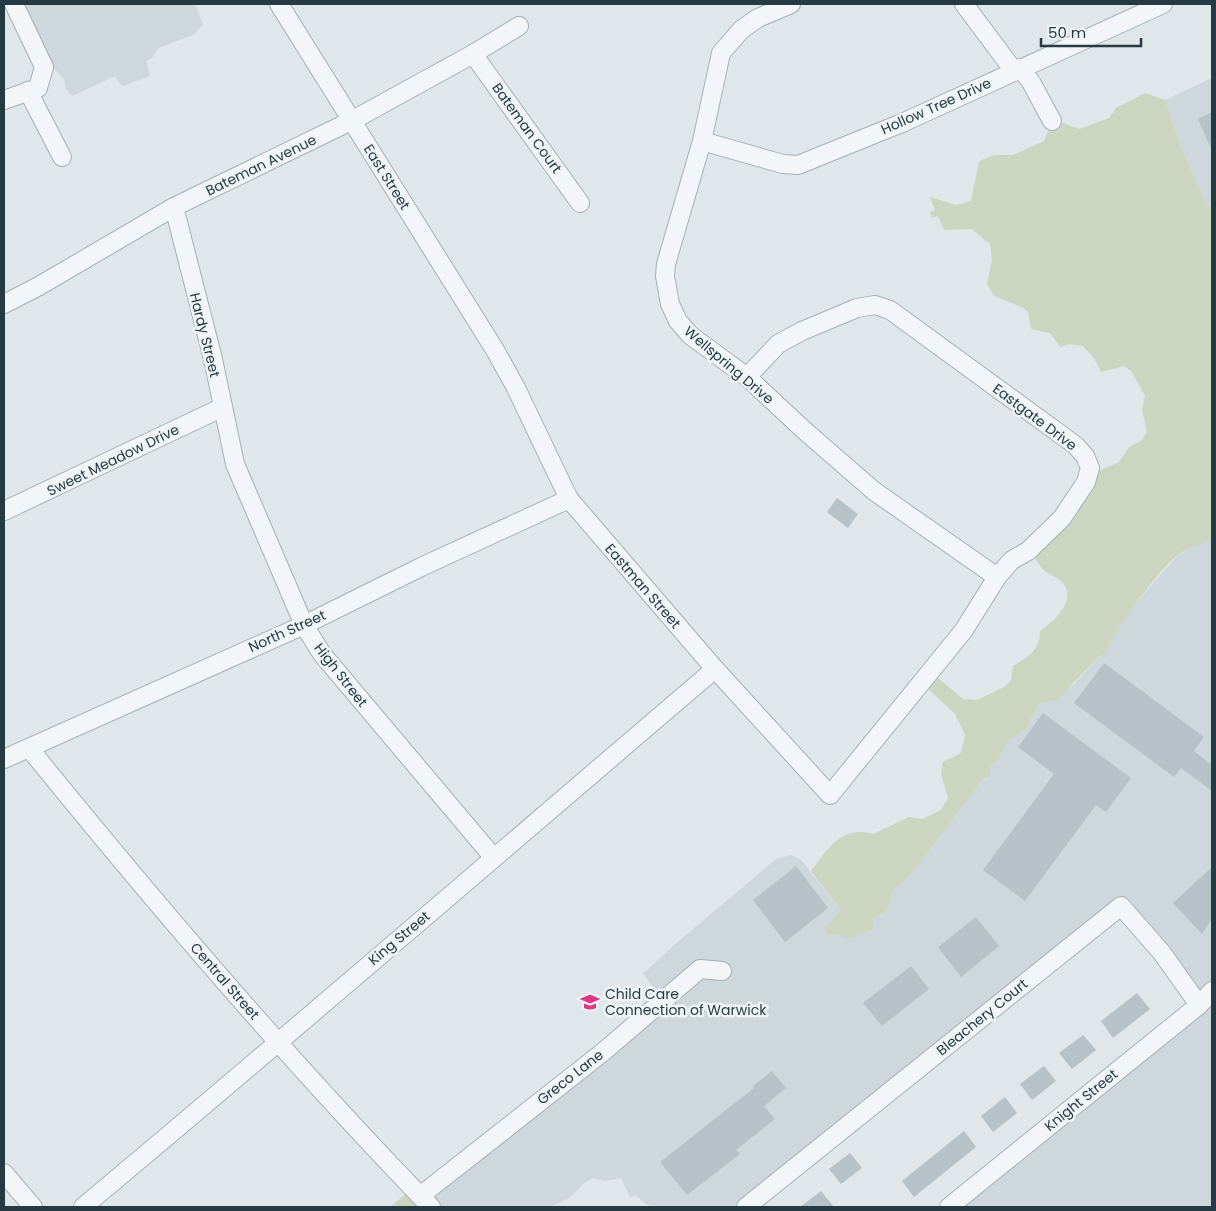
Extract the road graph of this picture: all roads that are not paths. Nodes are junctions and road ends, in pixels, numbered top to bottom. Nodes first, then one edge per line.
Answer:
1 (14, 4) edge
2 (279, 4) edge
3 (791, 4) edge
4 (964, 4) edge
5 (1163, 4) edge
6 (519, 26) dead end
7 (473, 54) junction
8 (1017, 70) junction
9 (28, 91) junction
10 (4, 100) edge
11 (353, 120) junction
12 (1052, 121) dead end
13 (702, 141) junction
14 (62, 157) dead end
15 (580, 203) dead end
16 (174, 207) junction
17 (4, 304) edge
18 (495, 350) joint
19 (747, 377) junction
20 (222, 408) junction
21 (235, 464) joint
22 (569, 499) junction
23 (4, 511) edge
24 (997, 577) junction
25 (304, 625) junction
26 (715, 669) junction
27 (29, 748) junction
28 (4, 759) edge
29 (830, 795) joint
30 (494, 858) junction
31 (722, 971) dead end
32 (1212, 991) edge
33 (1199, 1005) junction
34 (279, 1044) junction
35 (4, 1173) edge
36 (425, 1202) edge
37 (33, 1207) edge
38 (83, 1207) edge
39 (746, 1207) edge
40 (949, 1207) edge

1 - 9 street
2 - 11 street, East Street
3 - 13 street, Wellspring Drive
4 - 8 street
5 - 8 street, Hollow Tree Drive
6 - 7 street, Bateman Avenue
7 - 11 street, Bateman Avenue
7 - 15 street, Bateman Court
8 - 12 street
8 - 13 street, Hollow Tree Drive
9 - 10 street
9 - 14 street
11 - 16 street, Bateman Avenue
11 - 18 street, East Street
13 - 19 street, Wellspring Drive
16 - 17 street, Bateman Avenue
16 - 20 street, Hardy Street
18 - 22 street, Eastman Street
19 - 24 street, Wellspring Drive
19 - 24 street, Eastgate Drive
20 - 21 street, Hardy Street
20 - 23 street, Sweet Meadow Drive
21 - 25 street, High Street
22 - 25 street, North Street
22 - 26 street, Eastman Street
24 - 29 street, Eastgate Drive
25 - 27 street, North Street
25 - 30 street, High Street
26 - 29 street, Eastman Street
26 - 30 street, King Street
27 - 28 street, North Street
27 - 34 street, Central Street
30 - 34 street, King Street
31 - 36 street, Greco Lane
32 - 33 street, Knight Street
33 - 39 street, Bleachery Court
33 - 40 street, Knight Street
34 - 36 street, Central Street
34 - 38 street, King Street
35 - 37 street

